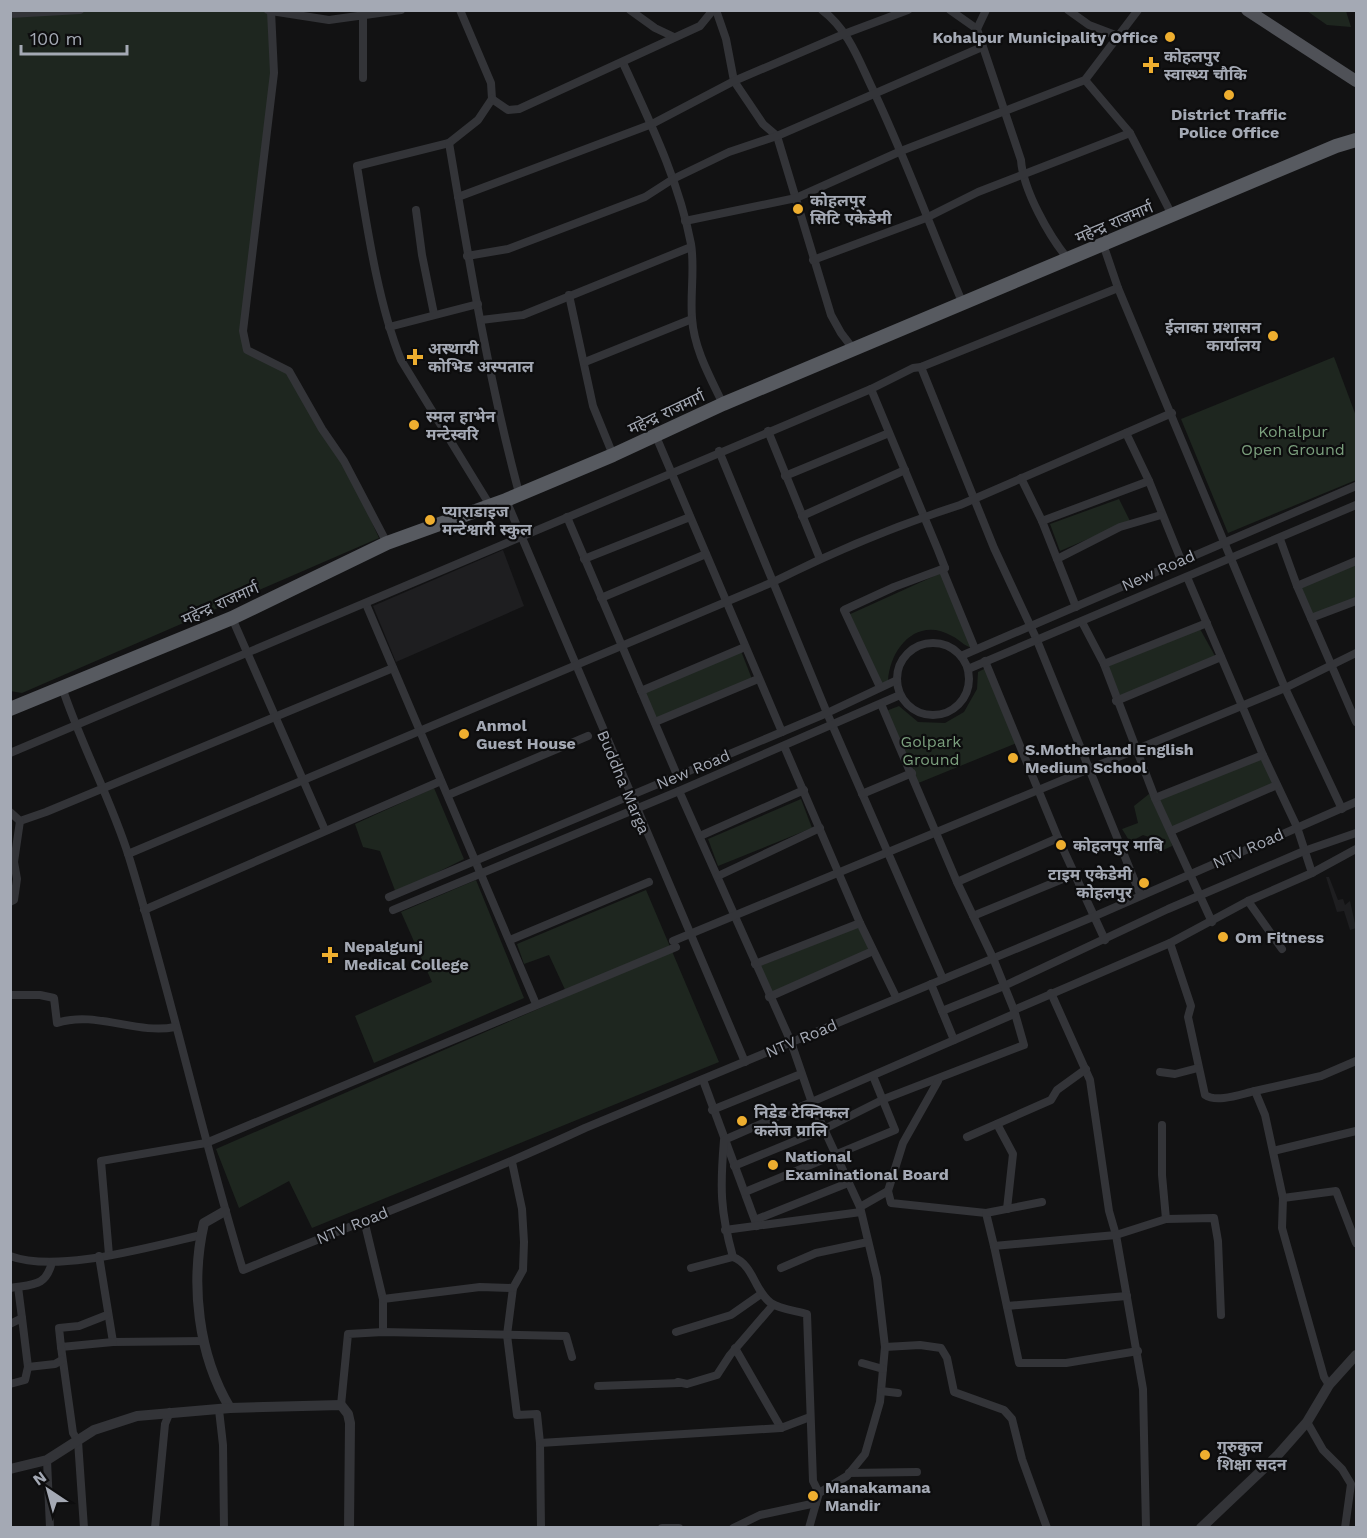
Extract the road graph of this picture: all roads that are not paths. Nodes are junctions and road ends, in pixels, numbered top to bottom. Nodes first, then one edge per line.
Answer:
1 (80, 10) edge
2 (401, 10) edge
3 (460, 10) edge
4 (630, 10) edge
5 (714, 10) edge
6 (822, 10) edge
7 (908, 10) edge
8 (950, 10) edge
9 (986, 10) edge
10 (1068, 10) edge
11 (1138, 10) edge
12 (1247, 10) edge
13 (270, 11) edge
14 (363, 12) edge
15 (832, 13) edge
16 (10, 14) edge
17 (977, 29) junction
18 (844, 34) junction
19 (1118, 36) junction
20 (674, 37) junction
21 (982, 47) junction
22 (623, 63) junction
23 (363, 78) dead end
24 (1085, 80) junction
25 (734, 81) junction
26 (1356, 81) edge
27 (874, 93) junction
28 (492, 99) junction
29 (1005, 111) junction
30 (652, 124) junction
31 (1356, 130) edge
32 (1130, 134) junction
33 (777, 136) junction
34 (1356, 140) edge
35 (448, 143) junction
36 (1336, 146) junction
37 (901, 151) junction
38 (1022, 175) junction
39 (673, 179) junction
40 (458, 197) junction
41 (796, 198) junction
42 (416, 210) dead end
43 (1172, 215) junction
44 (926, 218) junction
45 (685, 221) junction
46 (1104, 244) junction
47 (691, 247) junction
48 (467, 256) junction
49 (1068, 259) junction
50 (813, 260) junction
51 (1118, 288) junction
52 (569, 295) junction
53 (478, 304) junction
54 (963, 304) junction
55 (434, 314) junction
56 (481, 320) junction
57 (692, 320) junction
58 (389, 327) junction
59 (854, 350) junction
60 (585, 362) junction
61 (921, 368) junction
62 (871, 389) junction
63 (723, 404) junction
64 (1172, 413) junction
65 (768, 431) junction
66 (889, 433) junction
67 (1126, 433) junction
68 (655, 434) junction
69 (719, 452) junction
70 (613, 456) junction
71 (905, 470) junction
72 (671, 472) junction
73 (785, 476) junction
74 (1021, 478) junction
75 (1149, 481) junction
76 (1356, 486) edge
77 (519, 493) junction
78 (974, 498) junction
79 (506, 501) junction
80 (1356, 505) edge
81 (490, 507) junction
82 (1161, 515) junction
83 (802, 516) junction
84 (924, 516) junction
85 (567, 517) junction
86 (690, 517) junction
87 (1042, 521) junction
88 (521, 536) junction
89 (1280, 539) junction
90 (1224, 542) junction
91 (387, 543) junction
92 (706, 554) junction
93 (584, 559) junction
94 (820, 559) junction
95 (1057, 559) junction
96 (1231, 559) junction
97 (1181, 560) junction
98 (1356, 561) edge
99 (945, 568) junction
100 (1187, 577) junction
101 (773, 582) junction
102 (1297, 586) junction
103 (601, 598) junction
104 (727, 599) junction
105 (1356, 601) edge
106 (366, 604) junction
107 (1076, 607) junction
108 (232, 618) junction
109 (1311, 618) junction
110 (1082, 622) junction
111 (1207, 623) junction
112 (1032, 627) junction
113 (1036, 638) junction
114 (621, 645) junction
115 (745, 647) junction
116 (975, 649) junction
117 (248, 652) junction
118 (1356, 653) edge
119 (961, 656) junction
120 (1221, 657) junction
121 (985, 660) junction
122 (575, 664) junction
123 (1104, 664) junction
124 (1331, 664) junction
125 (393, 668) junction
126 (968, 669) junction
127 (758, 679) junction
128 (897, 680) junction
129 (62, 687) junction
130 (880, 687) junction
131 (1285, 688) junction
132 (641, 691) junction
133 (900, 695) junction
134 (1116, 701) junction
135 (881, 704) junction
136 (1242, 706) junction
137 (11, 708) edge
138 (1354, 711) edge
139 (826, 713) junction
140 (274, 717) junction
141 (655, 722) junction
142 (1356, 722) edge
143 (75, 725) junction
144 (833, 725) junction
145 (418, 729) junction
146 (782, 732) junction
147 (588, 736) dead end
148 (784, 746) junction
149 (1137, 748) junction
150 (10, 753) edge
151 (1263, 755) junction
152 (1089, 769) junction
153 (912, 773) junction
154 (678, 775) junction
155 (303, 780) junction
156 (441, 781) junction
157 (1277, 785) junction
158 (102, 790) junction
159 (804, 790) junction
160 (1039, 790) junction
161 (679, 791) junction
162 (861, 794) junction
163 (448, 795) junction
164 (630, 795) junction
165 (1155, 798) junction
166 (1356, 802) edge
167 (635, 808) junction
168 (1342, 809) junction
169 (10, 812) edge
170 (20, 821) junction
171 (1297, 827) junction
172 (820, 828) junction
173 (325, 830) junction
174 (1171, 831) junction
175 (936, 832) junction
176 (1356, 833) edge
177 (700, 836) junction
178 (1058, 838) junction
179 (1356, 849) edge
180 (128, 854) junction
181 (888, 854) junction
182 (1305, 854) junction
183 (475, 860) junction
184 (1323, 867) junction
185 (480, 872) junction
186 (1312, 873) junction
187 (841, 874) junction
188 (1075, 874) junction
189 (1192, 874) junction
190 (718, 876) junction
191 (649, 882) dead end
192 (957, 882) junction
193 (1140, 894) junction
194 (1202, 896) junction
195 (389, 897) dead end
196 (1248, 901) junction
197 (10, 902) edge
198 (144, 910) junction
199 (393, 910) dead end
200 (733, 916) junction
201 (973, 916) junction
202 (1095, 916) junction
203 (1212, 922) junction
204 (860, 923) junction
205 (688, 934) junction
206 (510, 940) junction
207 (1105, 940) junction
208 (1170, 943) junction
209 (1282, 949) dead end
210 (873, 951) junction
211 (993, 958) junction
212 (756, 964) junction
213 (943, 979) junction
214 (931, 984) junction
215 (1004, 986) junction
216 (1051, 993) junction
217 (10, 995) edge
218 (769, 997) junction
219 (896, 997) junction
220 (536, 1004) junction
221 (942, 1011) junction
222 (1014, 1012) junction
223 (175, 1027) junction
224 (954, 1040) junction
225 (791, 1042) junction
226 (1356, 1061) edge
227 (745, 1062) junction
228 (1198, 1068) junction
229 (1086, 1069) junction
230 (1160, 1072) dead end
231 (801, 1074) junction
232 (873, 1076) junction
233 (703, 1080) junction
234 (938, 1080) junction
235 (1255, 1091) junction
236 (884, 1099) junction
237 (812, 1103) junction
238 (712, 1110) junction
239 (998, 1124) junction
240 (1162, 1125) dead end
241 (824, 1129) junction
242 (895, 1130) junction
243 (1356, 1131) edge
244 (967, 1137) dead end
245 (724, 1140) junction
246 (206, 1143) junction
247 (903, 1143) junction
248 (1273, 1151) junction
249 (836, 1155) junction
250 (512, 1162) junction
251 (734, 1166) junction
252 (848, 1183) junction
253 (888, 1191) junction
254 (745, 1192) junction
255 (1283, 1198) junction
256 (1042, 1202) dead end
257 (1007, 1209) junction
258 (861, 1210) junction
259 (225, 1211) junction
260 (986, 1213) junction
261 (1166, 1219) junction
262 (364, 1221) junction
263 (757, 1223) junction
264 (726, 1230) junction
265 (1116, 1234) junction
266 (202, 1235) junction
267 (868, 1242) junction
268 (1356, 1243) edge
269 (994, 1245) junction
270 (109, 1255) junction
271 (10, 1256) edge
272 (99, 1256) junction
273 (733, 1257) junction
274 (52, 1262) junction
275 (691, 1268) dead end
276 (781, 1268) dead end
277 (14, 1287) edge
278 (513, 1288) junction
279 (761, 1294) junction
280 (1127, 1296) junction
281 (383, 1299) junction
282 (773, 1305) junction
283 (1007, 1306) junction
284 (107, 1315) junction
285 (1221, 1315) dead end
286 (22, 1318) junction
287 (10, 1323) edge
288 (383, 1332) junction
289 (676, 1332) dead end
290 (507, 1335) junction
291 (204, 1341) junction
292 (113, 1342) junction
293 (61, 1347) junction
294 (885, 1347) junction
295 (735, 1348) junction
296 (1138, 1352) junction
297 (1356, 1355) edge
298 (572, 1357) dead end
299 (62, 1359) junction
300 (862, 1363) dead end
301 (28, 1367) junction
302 (883, 1369) junction
303 (678, 1382) dead end
304 (10, 1384) edge
305 (687, 1384) junction
306 (1329, 1385) junction
307 (598, 1386) dead end
308 (881, 1391) junction
309 (898, 1393) dead end
310 (341, 1405) junction
311 (224, 1409) junction
312 (170, 1412) junction
313 (810, 1418) junction
314 (1307, 1422) junction
315 (780, 1428) junction
316 (78, 1441) junction
317 (540, 1443) junction
318 (47, 1460) junction
319 (10, 1468) edge
320 (917, 1472) dead end
321 (849, 1473) junction
322 (1353, 1492) edge
323 (819, 1493) junction
324 (816, 1503) junction
325 (50, 1527) edge
326 (84, 1527) edge
327 (155, 1527) edge
328 (224, 1527) edge
329 (349, 1527) edge
330 (542, 1527) edge
331 (662, 1527) edge
332 (679, 1527) edge
333 (733, 1527) edge
334 (808, 1527) edge
335 (1047, 1527) edge
336 (1146, 1527) edge
337 (1201, 1527) edge
338 (1345, 1527) edge

1 - 16 street
2 - 14 street
3 - 28 street
4 - 20 street
5 - 20 street
5 - 25 street
6 - 15 street
7 - 18 street
8 - 17 street
9 - 17 street
10 - 19 street
11 - 19 street
12 - 26 main road
13 - 14 street
13 - 91 street
14 - 23 street
15 - 18 street
17 - 21 street
18 - 25 street
18 - 27 street
19 - 24 street
20 - 22 street
21 - 27 street
21 - 29 street
22 - 28 street
22 - 30 street
24 - 29 street
24 - 32 street
25 - 30 street
25 - 33 street
27 - 33 street
27 - 37 street
28 - 35 street
29 - 37 street
29 - 38 street
30 - 39 street
30 - 40 street
31 - 36 highway
32 - 38 street
32 - 43 street
33 - 39 street
33 - 41 street
34 - 36 highway
35 - 40 street
35 - 58 street
36 - 43 highway, महेन्द्र राजमार्ग
37 - 41 street
37 - 44 street
38 - 44 street
38 - 49 street
39 - 45 street
39 - 48 street
40 - 48 street
41 - 45 street
41 - 50 street
42 - 55 street
43 - 46 highway, महेन्द्र राजमार्ग
44 - 50 street
44 - 54 street
45 - 47 street
46 - 49 highway, महेन्द्र राजमार्ग
46 - 51 street
47 - 52 street
47 - 57 street
48 - 53 street
49 - 54 highway, महेन्द्र राजमार्ग
50 - 59 street
51 - 61 street
51 - 64 street
52 - 56 street
52 - 60 street
53 - 55 street
53 - 56 street
54 - 59 highway, महेन्द्र राजमार्ग
55 - 58 street
56 - 77 street
57 - 60 street
57 - 63 street
58 - 81 street
59 - 63 highway, महेन्द्र राजमार्ग
60 - 70 street
61 - 62 street
61 - 78 street
62 - 65 street
62 - 66 street
63 - 68 highway, महेन्द्र राजमार्ग
64 - 67 street
64 - 90 street
65 - 69 street
65 - 73 street
66 - 71 street
66 - 73 street
67 - 74 street
67 - 75 street
68 - 70 highway, महेन्द्र राजमार्ग
68 - 72 street
69 - 72 street
69 - 101 street
70 - 77 highway, महेन्द्र राजमार्ग
71 - 83 street
71 - 84 street
72 - 85 street
72 - 86 street
73 - 83 street
74 - 78 street
74 - 87 street
75 - 82 street
75 - 87 street
76 - 90 street, New Road
77 - 79 highway, महेन्द्र राजमार्ग
78 - 84 street
78 - 112 street
79 - 81 highway, महेन्द्र राजमार्ग
79 - 88 street, Buddha Marga
80 - 89 street, New Road
81 - 91 highway, महेन्द्र राजमार्ग
82 - 95 street
82 - 97 street
83 - 94 street
84 - 94 street
84 - 99 street
85 - 88 street
85 - 93 street
86 - 92 street
86 - 93 street
87 - 95 street
88 - 106 street
88 - 122 street, Buddha Marga
89 - 96 street, New Road
89 - 102 street
90 - 96 street
90 - 97 street, New Road
91 - 108 highway, महेन्द्र राजमार्ग
92 - 103 street
92 - 104 street
93 - 103 street
94 - 101 street
95 - 107 street
96 - 100 street, New Road
96 - 131 street
97 - 107 street, New Road
98 - 102 street
99 - 116 street
99 - 130 street
100 - 110 street, New Road
100 - 111 street
101 - 104 street
101 - 139 street
102 - 109 street
103 - 114 street
104 - 114 street
104 - 115 street
105 - 109 street
106 - 117 street
106 - 125 street
107 - 112 street, New Road
108 - 117 street
108 - 129 highway, महेन्द्र राजमार्ग
109 - 124 street
110 - 113 street, New Road
110 - 123 street
111 - 120 street
111 - 123 street
112 - 113 street
112 - 116 street, New Road
113 - 121 street, New Road
113 - 152 street
114 - 122 street
114 - 132 street
115 - 127 street
115 - 132 street
116 - 119 street, New Road
117 - 140 street
117 - 143 street
118 - 124 street
119 - 126 street
119 - 128 street
120 - 134 street
120 - 136 street
121 - 126 street, New Road
121 - 160 street
122 - 145 street
122 - 164 street, Buddha Marga
123 - 134 street
124 - 131 street
124 - 138 street
125 - 140 street
125 - 145 street
126 - 133 street
127 - 141 street
127 - 146 street
128 - 130 street, New Road
128 - 133 street
129 - 137 highway, महेन्द्र राजमार्ग
129 - 143 street
130 - 139 street, New Road
131 - 136 street
131 - 168 street
132 - 141 street
133 - 135 street, New Road
134 - 149 street
135 - 144 street, New Road
135 - 153 street
136 - 149 street
136 - 151 street
138 - 142 street
139 - 144 street
139 - 146 street, New Road
140 - 155 street
140 - 158 street
141 - 154 street
143 - 150 street
143 - 158 street
144 - 148 street, New Road
144 - 162 street
145 - 155 street
145 - 156 street
146 - 154 street, New Road
147 - 163 street
148 - 159 street
148 - 161 street, New Road
149 - 152 street
149 - 165 street
151 - 157 street
151 - 165 street
152 - 160 street
152 - 193 street
153 - 162 street
153 - 175 street
154 - 164 street, New Road
155 - 173 street
155 - 180 street
156 - 163 street
156 - 173 street
157 - 171 street
157 - 174 street
158 - 170 street
158 - 180 street
159 - 172 street
159 - 177 street
160 - 175 street
160 - 178 street
161 - 167 street, New Road
161 - 177 street
162 - 181 street
163 - 183 street
164 - 167 street, Buddha Marga
164 - 183 street, New Road
165 - 174 street
166 - 168 street, NTV Road
167 - 185 street, New Road
167 - 205 street, Buddha Marga
168 - 171 street, NTV Road
169 - 170 street
170 - 197 street
171 - 182 street
171 - 189 street, NTV Road
172 - 187 street
172 - 190 street
173 - 198 street
174 - 189 street
175 - 181 street
175 - 192 street
176 - 182 street
177 - 190 street
178 - 188 street
178 - 192 street
179 - 184 street
180 - 198 street
181 - 187 street
181 - 213 street
182 - 184 street
182 - 186 street
182 - 194 street
183 - 185 street
183 - 195 street, New Road
184 - 186 street
185 - 199 street, New Road
185 - 206 street
186 - 196 street
187 - 200 street
187 - 204 street
188 - 201 street
188 - 202 street
189 - 193 street, NTV Road
189 - 194 street
190 - 200 street
191 - 206 street
192 - 201 street
193 - 202 street, NTV Road
194 - 203 street
194 - 207 street
196 - 203 street
196 - 209 street
198 - 223 street
200 - 205 street
200 - 212 street
201 - 211 street
202 - 207 street
202 - 211 street, NTV Road
203 - 208 street
204 - 210 street
204 - 212 street
205 - 220 street
205 - 227 street, Buddha Marga
206 - 220 street
207 - 215 street
208 - 216 street
208 - 228 street
210 - 218 street
210 - 219 street
211 - 213 street, NTV Road
211 - 215 street
212 - 218 street
213 - 214 street, NTV Road
214 - 219 street, NTV Road
214 - 221 street
215 - 221 street
215 - 222 street
216 - 222 street
216 - 229 street
217 - 223 street
218 - 225 street
219 - 225 street, NTV Road
220 - 246 street
221 - 224 street
222 - 224 street
222 - 234 street
223 - 246 street
224 - 232 street
225 - 227 street, NTV Road
225 - 231 street
226 - 235 street
227 - 233 street, NTV Road
228 - 230 street
228 - 235 street
229 - 239 street
229 - 265 street
231 - 237 street
231 - 238 street
232 - 236 street
232 - 237 street
233 - 238 street
233 - 250 street, NTV Road
234 - 236 street
234 - 247 street
235 - 248 street
236 - 241 street
236 - 242 street
237 - 241 street
237 - 245 street
238 - 245 street
239 - 244 street
239 - 257 street
240 - 261 street
241 - 249 street
241 - 251 street
242 - 247 street
242 - 249 street
243 - 248 street
245 - 251 street
245 - 264 street
246 - 259 street
246 - 270 street
247 - 253 street
248 - 255 street
249 - 252 street
249 - 254 street
250 - 262 street, NTV Road
250 - 278 street
251 - 254 street
252 - 258 street
252 - 263 street
253 - 258 street
253 - 260 street
254 - 263 street
255 - 268 street
255 - 306 street
256 - 257 street
257 - 260 street
258 - 263 street
258 - 267 street
259 - 262 street, NTV Road
259 - 266 street
260 - 269 street
261 - 265 street
261 - 285 street
262 - 281 street
263 - 264 street
264 - 273 street
265 - 269 street
265 - 280 street
266 - 270 street
266 - 291 street
267 - 276 street
267 - 294 street
269 - 283 street
270 - 272 street
271 - 274 street
272 - 274 street
272 - 284 street
273 - 275 street
273 - 279 street
274 - 277 street
277 - 286 street
278 - 281 street
278 - 290 street
279 - 282 street
279 - 289 street
280 - 283 street
280 - 296 street
281 - 288 street
282 - 295 street
282 - 313 street
283 - 296 street
284 - 292 street
284 - 293 street
286 - 287 street
286 - 301 street
288 - 290 street
288 - 310 street
290 - 298 street
290 - 317 street
291 - 292 street
291 - 311 street
292 - 293 street
293 - 299 street
294 - 302 street
294 - 335 street
295 - 305 street
295 - 315 street
296 - 336 street
297 - 306 street
299 - 301 street
299 - 316 street
300 - 302 street
301 - 304 street
302 - 308 street
303 - 305 street
305 - 307 street
306 - 314 street
308 - 309 street
308 - 321 street
310 - 311 street
310 - 329 street
311 - 312 street
311 - 328 street
312 - 316 street
312 - 327 street
313 - 315 street
313 - 323 street
314 - 322 street
314 - 337 street
315 - 317 street
316 - 318 street
316 - 326 street
317 - 330 street
318 - 319 street
318 - 325 street
320 - 321 street
321 - 323 street
322 - 338 street
323 - 324 street
324 - 333 street
324 - 334 street
331 - 332 street

